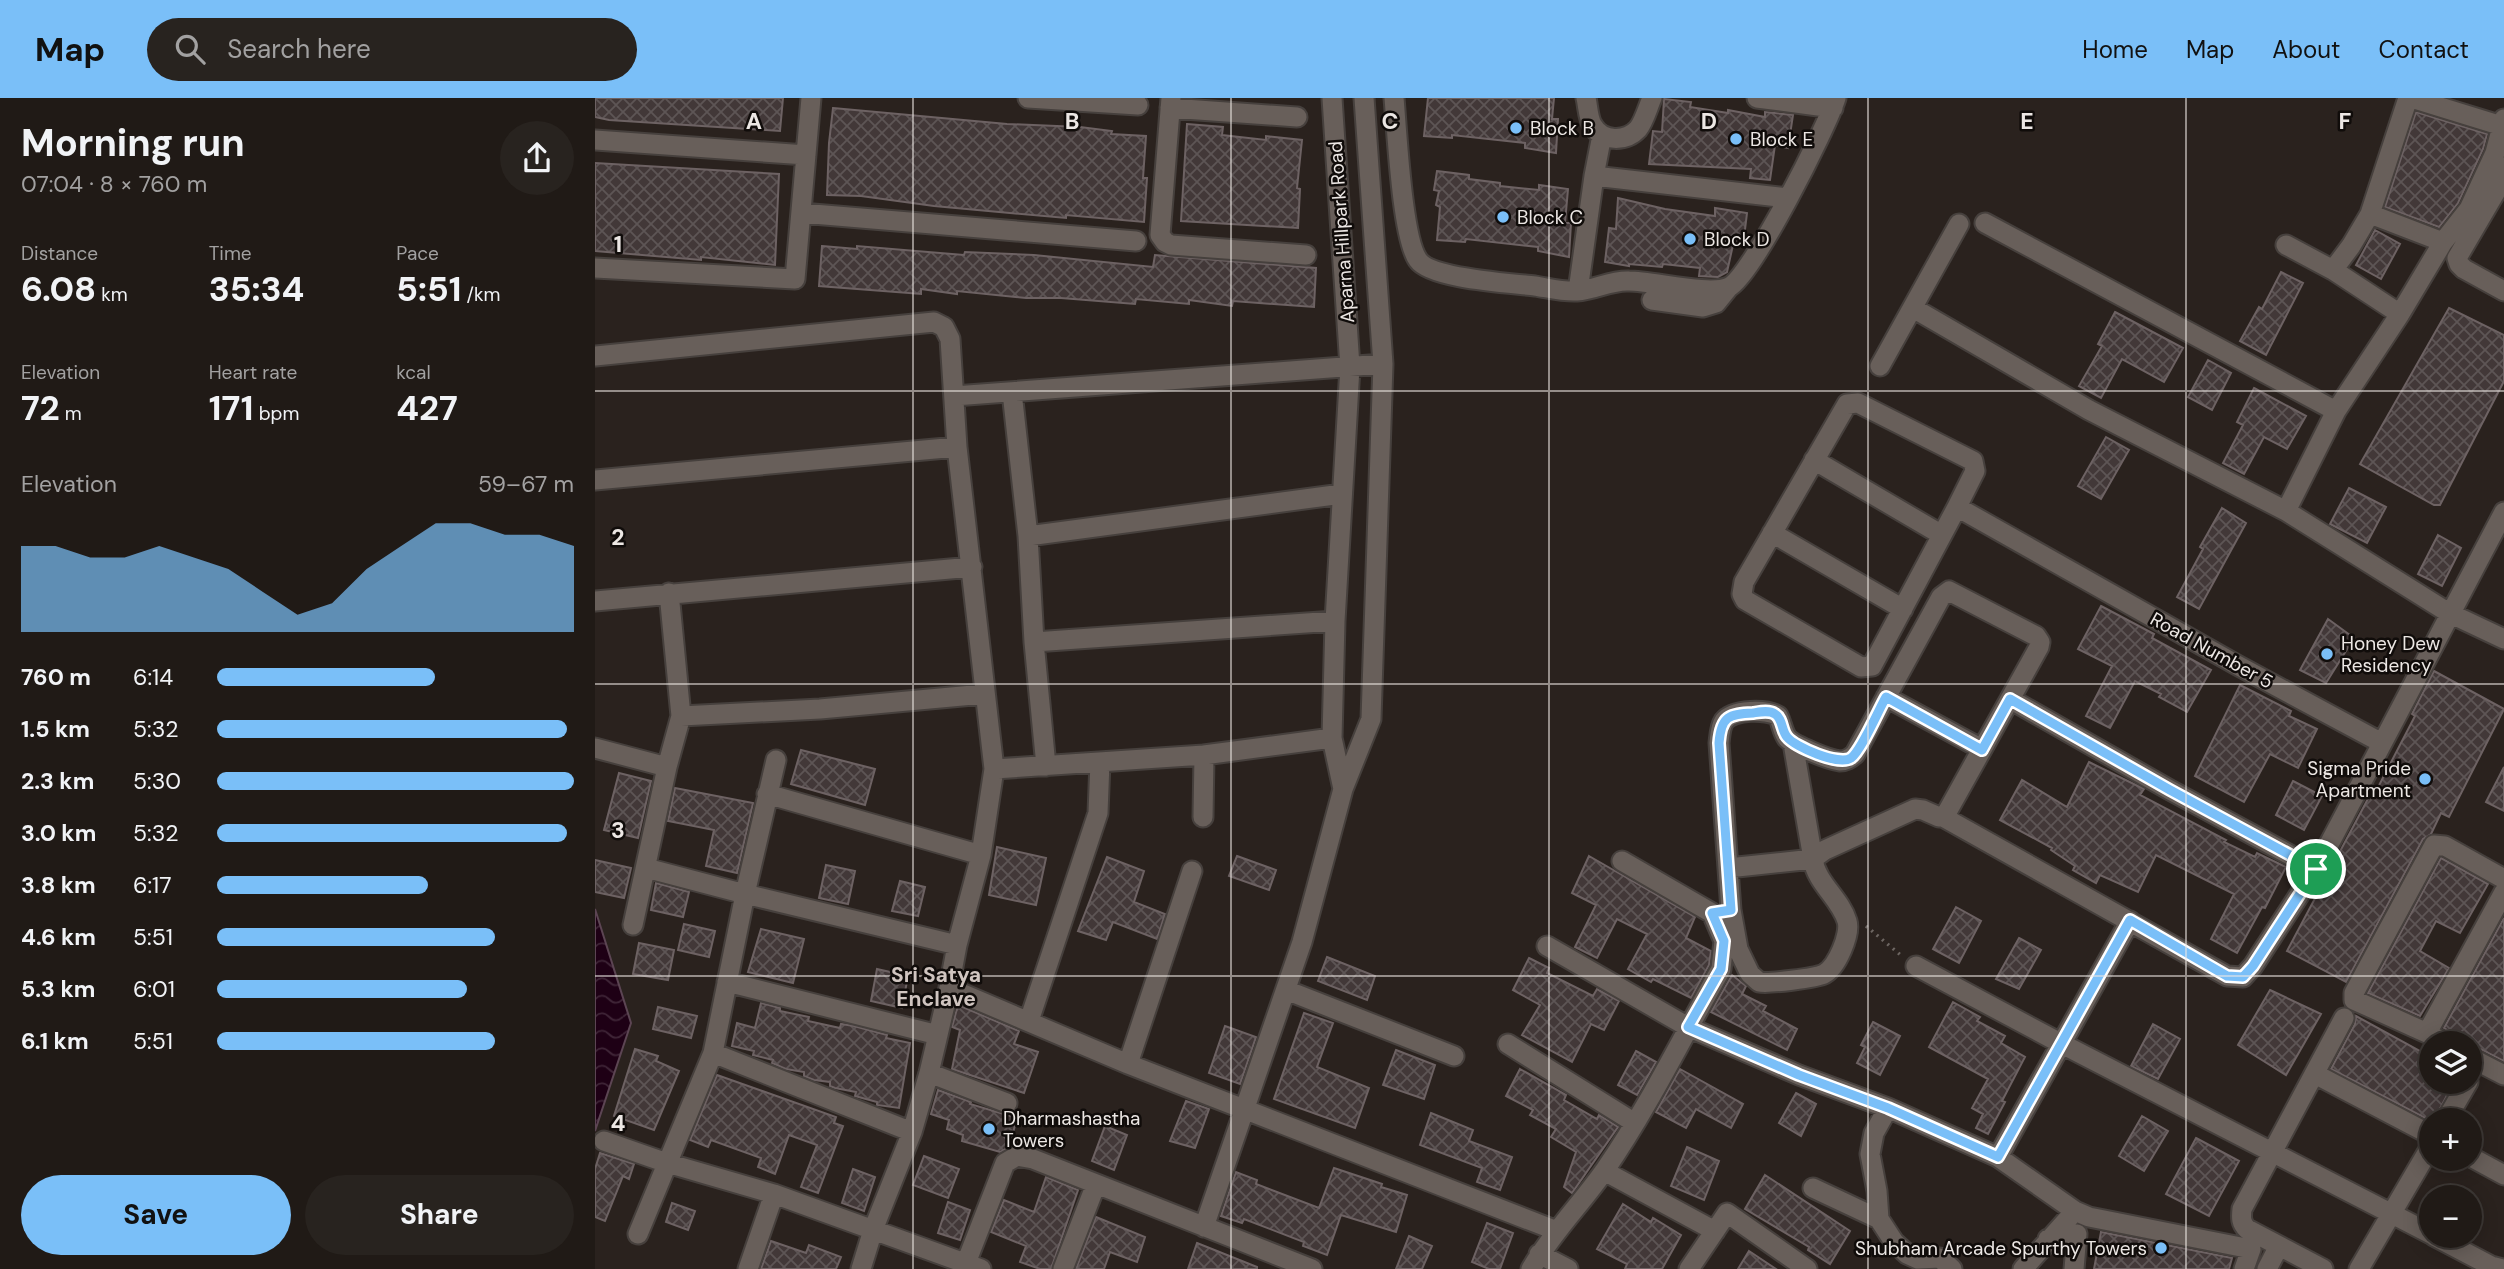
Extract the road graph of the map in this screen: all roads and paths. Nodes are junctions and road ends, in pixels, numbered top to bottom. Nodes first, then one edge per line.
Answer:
1 (811, 98) edge
2 (1028, 98) edge
3 (1394, 98) edge
4 (1586, 98) edge
5 (1652, 98) edge
6 (1757, 98) edge
7 (2409, 98) edge
8 (1365, 102) edge
9 (1170, 103) edge
10 (1834, 103) edge
11 (1333, 104) edge
12 (1138, 105) dead end
13 (1297, 117) dead end
14 (2503, 122) edge
15 (1602, 135) junction
16 (595, 139) edge
17 (806, 155) junction
18 (2504, 167) edge
19 (1594, 176) junction
20 (2501, 190) edge
21 (1788, 198) junction
22 (801, 214) junction
23 (2370, 214) junction
24 (1985, 223) dead end
25 (1959, 224) dead end
26 (1136, 241) dead end
27 (2443, 242) junction
28 (2286, 245) dead end
29 (1306, 256) dead end
30 (595, 268) edge
31 (2333, 270) junction
32 (1729, 287) junction
33 (1578, 291) junction
34 (2504, 291) edge
35 (1652, 300) dead end
36 (1913, 308) junction
37 (2400, 314) junction
38 (595, 356) edge
39 (1383, 364) junction
40 (1880, 366) dead end
41 (1350, 367) junction
42 (1012, 392) junction
43 (954, 396) junction
44 (2336, 411) junction
45 (957, 447) junction
46 (1814, 460) junction
47 (595, 480) edge
48 (1342, 494) junction
49 (1957, 507) junction
50 (2286, 511) junction
51 (2504, 512) edge
52 (1772, 533) junction
53 (1942, 535) junction
54 (1028, 536) junction
55 (972, 567) junction
56 (669, 593) junction
57 (595, 601) edge
58 (1903, 609) junction
59 (2449, 613) junction
60 (1335, 621) junction
61 (2504, 639) edge
62 (1034, 642) junction
63 (984, 694) junction
64 (1886, 697) junction
65 (2010, 699) junction
66 (681, 716) junction
67 (1332, 738) junction
68 (1793, 743) junction
69 (2382, 743) junction
70 (595, 748) edge
71 (1982, 750) junction
72 (1204, 755) junction
73 (776, 760) dead end
74 (1100, 762) junction
75 (1046, 765) junction
76 (667, 767) junction
77 (994, 769) junction
78 (1343, 789) junction
79 (767, 794) junction
80 (1203, 817) dead end
81 (1943, 817) junction
82 (1806, 820) junction
83 (1843, 842) junction
84 (981, 855) junction
85 (1813, 859) junction
86 (1622, 861) dead end
87 (646, 868) junction
88 (1728, 868) junction
89 (2316, 869) junction
90 (1192, 871) dead end
91 (2504, 890) edge
92 (745, 894) junction
93 (1721, 911) junction
94 (1845, 915) junction
95 (2130, 920) junction
96 (633, 925) dead end
97 (957, 945) junction
98 (1547, 946) dead end
99 (1916, 966) joint
100 (727, 982) junction
101 (949, 988) junction
102 (1286, 990) junction
103 (2344, 1018) dead end
104 (1029, 1021) junction
105 (1688, 1027) junction
106 (2423, 1031) edge
107 (2428, 1031) edge
108 (938, 1035) junction
109 (1508, 1044) dead end
110 (2061, 1044) junction
111 (713, 1054) junction
112 (1454, 1056) dead end
113 (1128, 1064) junction
114 (2482, 1064) edge
115 (929, 1073) junction
116 (2315, 1074) junction
117 (2504, 1075) edge
118 (1007, 1103) dead end
119 (1888, 1108) junction
120 (1246, 1111) junction
121 (1635, 1123) junction
122 (2419, 1129) edge
123 (912, 1132) junction
124 (604, 1141) dead end
125 (2273, 1151) junction
126 (1998, 1157) junction
127 (667, 1163) junction
128 (2482, 1163) edge
129 (2419, 1166) edge
130 (1604, 1171) junction
131 (2504, 1175) edge
132 (1096, 1184) junction
133 (1814, 1188) dead end
134 (774, 1194) junction
135 (2078, 1212) junction
136 (2391, 1212) junction
137 (1879, 1219) junction
138 (2109, 1221) junction
139 (1204, 1227) junction
140 (2419, 1228) edge
141 (873, 1230) junction
142 (1557, 1231) junction
143 (1714, 1231) junction
144 (638, 1234) dead end
145 (2064, 1236) junction
146 (2279, 1246) junction
147 (2457, 1248) edge
148 (1535, 1262) edge
149 (1287, 1264) edge
150 (974, 1266) edge
151 (748, 1269) edge
152 (861, 1269) edge
153 (1063, 1269) edge
154 (1312, 1269) edge
155 (1568, 1269) edge
156 (1689, 1269) edge
157 (1807, 1269) edge
158 (1952, 1269) edge
159 (2023, 1269) edge
160 (2074, 1269) edge
161 (2244, 1269) edge
162 (2267, 1269) edge
163 (2323, 1269) edge
164 (2360, 1269) edge
165 (2504, 1269) edge

1 - 17 street
2 - 12 street
3 - 33 street
4 - 15 street
5 - 15 street
6 - 10 street
7 - 14 street
7 - 23 street
8 - 11 street
8 - 39 street, Aparna Hillpark Road
9 - 13 street
9 - 29 street
10 - 21 street
11 - 41 street, Aparna Hillpark Road
14 - 27 street
15 - 19 street
16 - 17 street
17 - 22 street
18 - 20 street
19 - 21 street
19 - 33 street
20 - 34 street
21 - 32 street
22 - 26 street
22 - 30 street
23 - 27 street
23 - 31 street
24 - 44 street
25 - 36 street
27 - 37 street
28 - 31 street
31 - 37 street
32 - 33 street
32 - 35 street
36 - 40 street
36 - 50 street
37 - 44 street
38 - 43 street
39 - 41 street
39 - 78 street, Aparna Hillpark Road
41 - 42 street
41 - 48 street, Aparna Hillpark Road
42 - 43 street
42 - 54 street
43 - 45 street
44 - 50 street
45 - 47 street
45 - 55 street
46 - 49 street
46 - 52 street
46 - 53 street
48 - 54 street
48 - 60 street, Aparna Hillpark Road
49 - 53 street
49 - 69 street, Road Number 5
50 - 59 street
51 - 59 street
52 - 58 street
52 - 58 street
53 - 58 street
54 - 62 street
55 - 56 street
55 - 63 street
56 - 57 street
56 - 66 street
59 - 61 street
59 - 69 street
60 - 62 street
60 - 67 street, Aparna Hillpark Road
62 - 75 street
63 - 66 street
63 - 77 street
64 - 65 street
64 - 68 street
64 - 71 street
65 - 71 street
65 - 89 street
66 - 76 street
67 - 72 street
67 - 78 street, Aparna Hillpark Road
68 - 82 street
68 - 88 street
69 - 89 street
70 - 76 street
71 - 81 street
72 - 74 street
72 - 80 street
73 - 79 street
74 - 75 street
74 - 104 street
75 - 77 street
76 - 87 street
77 - 84 street
78 - 102 street, Aparna Hillpark Road
79 - 84 street
79 - 92 street
81 - 83 street
81 - 95 street
82 - 83 street
82 - 85 street
83 - 85 street
84 - 97 street
85 - 88 street
85 - 94 street
86 - 93 street
87 - 92 street
87 - 96 street
88 - 93 street
89 - 95 street
90 - 113 street
91 - 106 street
91 - 107 street
92 - 97 street
92 - 100 street
93 - 94 street
93 - 105 street
94 - 99 path
95 - 110 street
97 - 101 street
98 - 105 street
99 - 110 street
100 - 108 street
100 - 111 street
101 - 104 street
101 - 108 street
102 - 112 street
102 - 120 street, Aparna Hillpark Road
103 - 116 street
104 - 113 street
105 - 119 street
105 - 121 street
108 - 115 street
109 - 121 street
110 - 125 street
110 - 126 street
111 - 123 street
111 - 127 street
113 - 120 street
114 - 117 street
115 - 118 street
115 - 123 street
116 - 122 street
116 - 125 street
119 - 126 street
119 - 137 street
120 - 139 street, Aparna Hillpark Road
120 - 142 street
121 - 130 street
123 - 141 street
124 - 127 street
125 - 136 street
125 - 146 street
126 - 135 street
127 - 134 street
127 - 144 street
128 - 131 street
129 - 136 street
130 - 142 street
130 - 143 street
132 - 139 street
132 - 150 street
132 - 153 street
133 - 137 street
134 - 141 street
134 - 151 street
135 - 138 street
135 - 145 street
136 - 140 street
136 - 164 street
137 - 158 street
138 - 145 street
138 - 161 street
139 - 149 street
141 - 150 street
141 - 152 street
142 - 148 street
143 - 156 street
143 - 157 street
145 - 159 street
145 - 160 street
146 - 162 street
146 - 163 street
147 - 165 street
148 - 155 street
149 - 154 street

